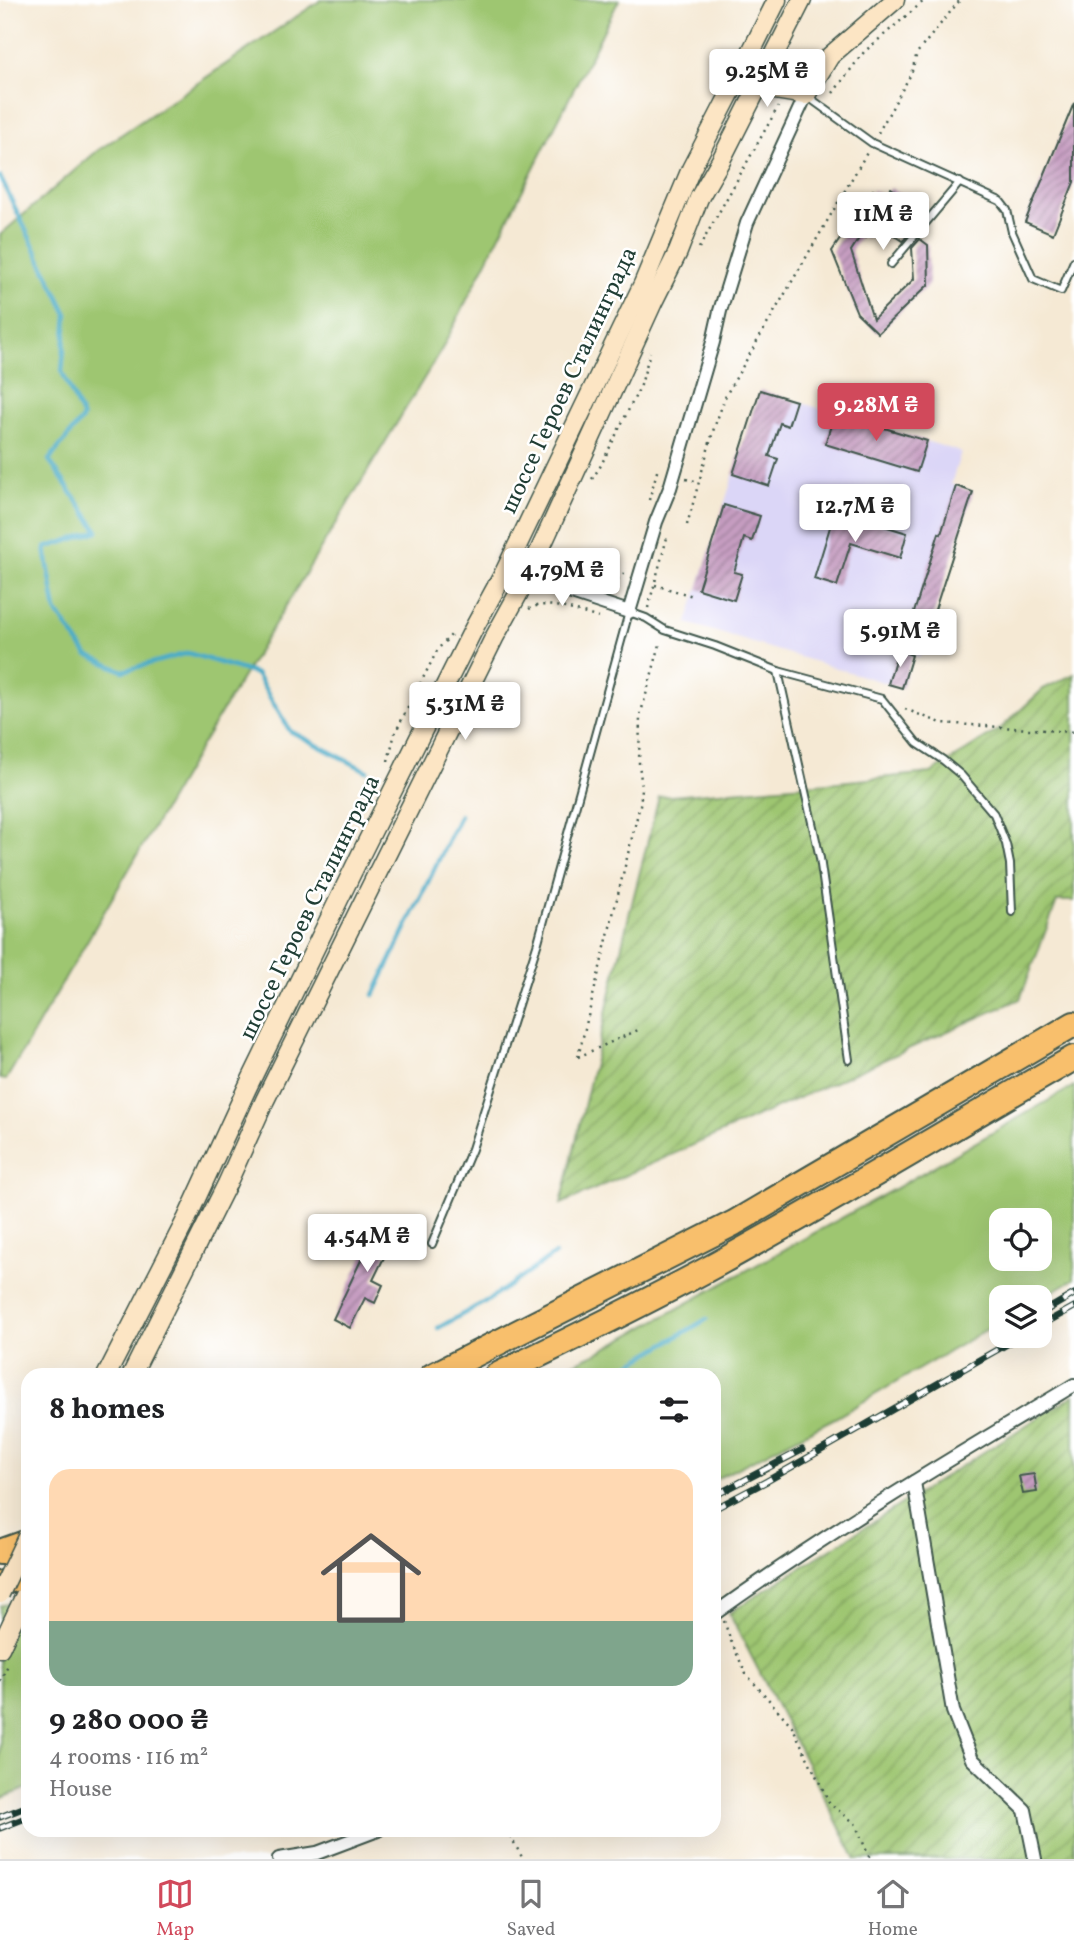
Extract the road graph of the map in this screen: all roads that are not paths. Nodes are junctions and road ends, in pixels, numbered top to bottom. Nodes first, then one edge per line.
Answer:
1 (777, 0) edge
2 (802, 0) edge
3 (895, 0) edge
4 (736, 82) junction
5 (758, 88) junction
6 (806, 95) junction
7 (960, 182) junction
8 (1074, 261) edge
9 (891, 264) dead end
10 (505, 571) junction
11 (527, 578) junction
12 (629, 612) junction
13 (778, 671) junction
14 (1012, 912) dead end
15 (1074, 1024) edge
16 (1074, 1058) edge
17 (849, 1060) dead end
18 (432, 1244) dead end
19 (110, 1368) edge
20 (135, 1368) edge
21 (448, 1368) edge
22 (512, 1368) edge
23 (1074, 1385) edge
24 (914, 1482) junction
25 (21, 1544) edge
26 (21, 1550) edge
27 (0, 1552) edge
28 (21, 1576) edge
29 (0, 1584) edge
30 (0, 1594) edge
31 (21, 1604) edge
32 (721, 1609) edge
33 (0, 1648) edge
34 (359, 1837) edge
35 (279, 1859) edge
36 (1035, 1859) edge

1 - 4 main road, шоссе Героев Сталинграда
2 - 5 main road, шоссе Героев Сталинграда
3 - 6 main road
4 - 5 main road
4 - 10 main road, шоссе Героев Сталинграда
5 - 6 main road
5 - 11 main road, шоссе Героев Сталинграда
6 - 7 lane
6 - 12 street
7 - 8 lane
7 - 9 lane
10 - 11 street
10 - 19 main road, шоссе Героев Сталинграда
11 - 12 street
11 - 20 main road, шоссе Героев Сталинграда
12 - 13 lane
12 - 18 lane
13 - 14 lane
13 - 17 lane
15 - 21 highway
16 - 22 highway
23 - 24 street
24 - 32 street
24 - 36 street
25 - 27 highway
26 - 30 main road, bridge
28 - 29 highway
31 - 33 main road
34 - 35 street

